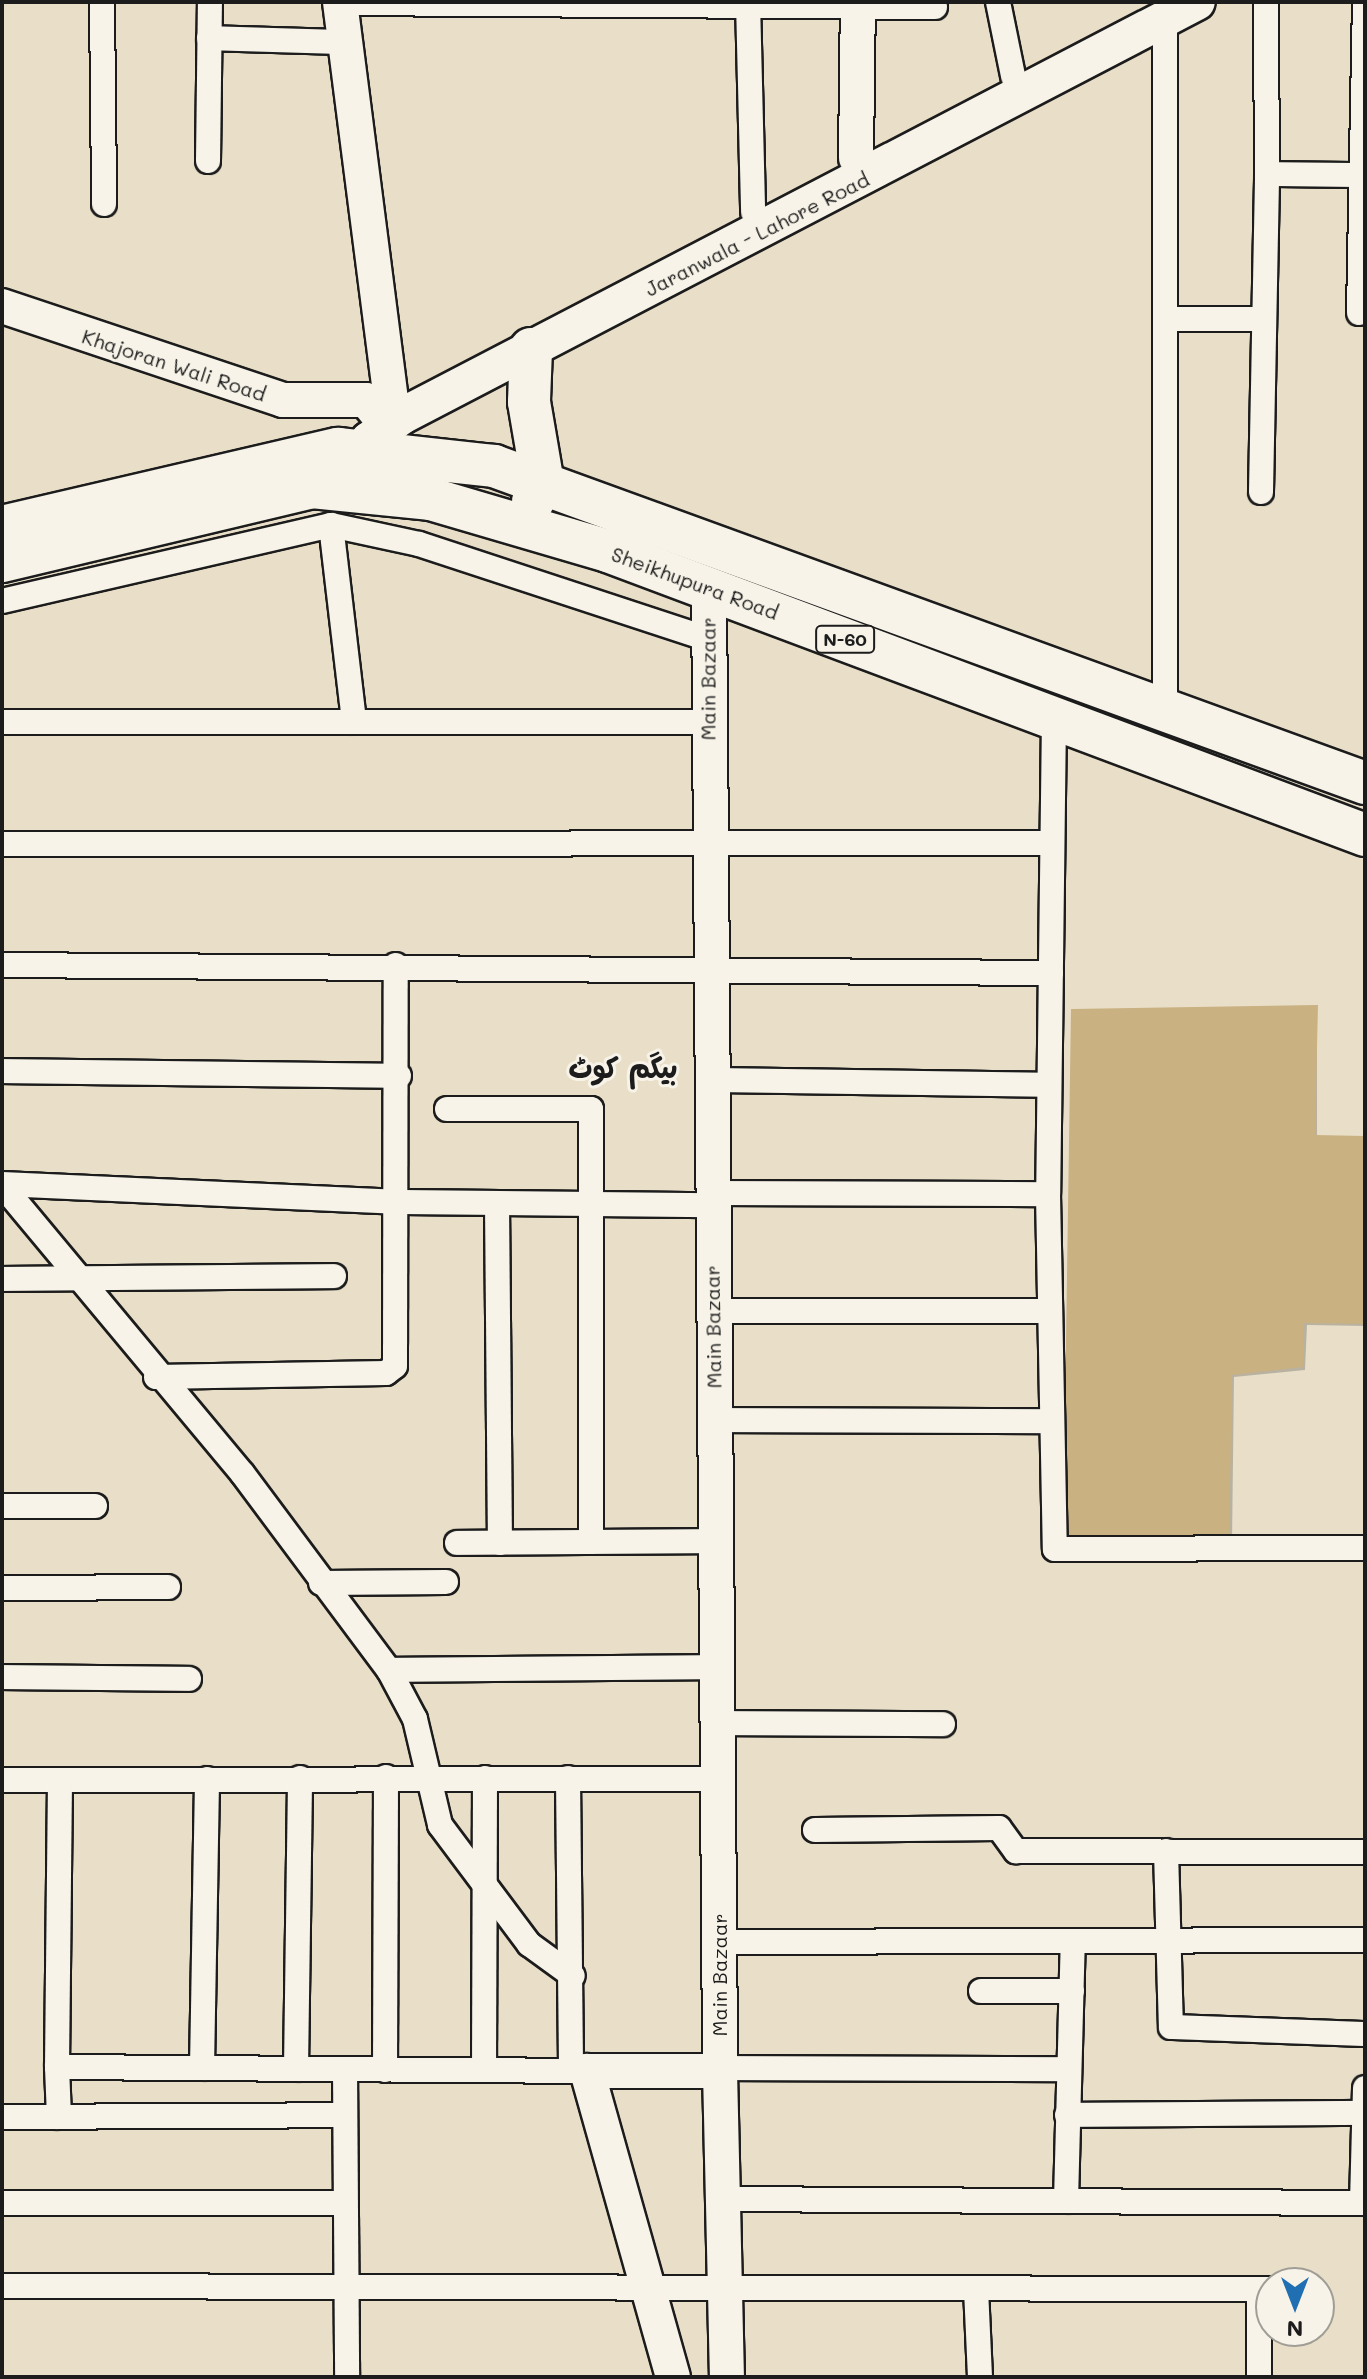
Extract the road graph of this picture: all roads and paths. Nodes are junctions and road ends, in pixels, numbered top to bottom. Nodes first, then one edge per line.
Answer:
1 (102, 2) edge
2 (210, 2) edge
3 (998, 2) edge
4 (1266, 2) edge
5 (1365, 2) edge
6 (340, 3) edge
7 (1181, 5) edge
8 (748, 6) edge
9 (858, 7) edge
10 (935, 7) dead end
11 (209, 38) junction
12 (345, 42) junction
13 (1013, 76) junction
14 (936, 129) junction
15 (856, 158) junction
16 (208, 161) dead end
17 (1267, 174) junction
18 (1363, 175) edge
19 (104, 204) dead end
20 (753, 212) junction
21 (2, 306) edge
22 (1359, 313) dead end
23 (1165, 319) junction
24 (1264, 319) junction
25 (531, 349) junction
26 (359, 450) junction
27 (542, 478) junction
28 (1261, 492) dead end
29 (524, 525) junction
30 (2, 527) edge
31 (2, 561) edge
32 (709, 587) junction
33 (2, 601) edge
34 (708, 639) junction
35 (1165, 706) junction
36 (1054, 717) junction
37 (2, 722) edge
38 (354, 722) junction
39 (708, 722) junction
40 (1365, 783) edge
41 (1365, 835) edge
42 (708, 839) junction
43 (1052, 843) junction
44 (2, 844) edge
45 (2, 965) edge
46 (396, 965) junction
47 (709, 972) junction
48 (1051, 973) junction
49 (2, 1071) edge
50 (399, 1076) junction
51 (710, 1080) junction
52 (1049, 1085) junction
53 (447, 1109) dead end
54 (2, 1185) edge
55 (1048, 1194) junction
56 (712, 1199) junction
57 (401, 1202) junction
58 (497, 1203) junction
59 (591, 1204) junction
60 (334, 1276) dead end
61 (2, 1279) edge
62 (73, 1279) junction
63 (713, 1311) junction
64 (1050, 1311) junction
65 (156, 1377) junction
66 (714, 1420) junction
67 (1052, 1421) junction
68 (2, 1506) edge
69 (95, 1506) dead end
70 (715, 1541) junction
71 (591, 1542) junction
72 (457, 1543) dead end
73 (500, 1543) junction
74 (1365, 1548) edge
75 (446, 1582) dead end
76 (321, 1583) junction
77 (168, 1587) dead end
78 (2, 1588) edge
79 (717, 1667) junction
80 (389, 1670) junction
81 (2, 1677) edge
82 (189, 1679) dead end
83 (717, 1723) junction
84 (943, 1724) dead end
85 (386, 1777) junction
86 (300, 1778) junction
87 (425, 1778) junction
88 (485, 1778) junction
89 (568, 1778) junction
90 (207, 1779) junction
91 (718, 1779) junction
92 (2, 1780) edge
93 (60, 1780) junction
94 (815, 1830) dead end
95 (1166, 1851) junction
96 (1365, 1852) edge
97 (485, 1878) junction
98 (1365, 1940) edge
99 (1166, 1941) junction
100 (719, 1942) junction
101 (1073, 1942) junction
102 (573, 1976) junction
103 (981, 1991) dead end
104 (1072, 1991) junction
105 (1365, 2034) edge
106 (57, 2067) junction
107 (202, 2068) junction
108 (296, 2069) junction
109 (345, 2069) junction
110 (720, 2069) junction
111 (1068, 2069) junction
112 (385, 2070) junction
113 (484, 2070) junction
114 (579, 2071) junction
115 (1365, 2088) edge
116 (1365, 2113) edge
117 (343, 2115) junction
118 (1067, 2115) junction
119 (2, 2117) edge
120 (59, 2117) junction
121 (722, 2199) junction
122 (1066, 2201) junction
123 (2, 2203) edge
124 (344, 2203) junction
125 (1364, 2203) edge
126 (2, 2286) edge
127 (346, 2287) junction
128 (976, 2289) junction
129 (1255, 2289) edge
130 (723, 2291) junction
131 (651, 2292) junction
132 (1261, 2347) edge
133 (347, 2377) edge
134 (673, 2377) edge
135 (727, 2377) edge
136 (980, 2377) edge
137 (1259, 2377) edge

1 - 19 street
2 - 11 street
3 - 13 street
4 - 17 street
5 - 18 street
6 - 8 street
6 - 12 street
7 - 13 main road, Jaranwala - Lahore Road
7 - 14 main road, Jaranwala - Lahore Road
7 - 23 street
8 - 9 street
8 - 20 street
9 - 10 street
9 - 15 street
11 - 12 street
11 - 16 street
12 - 26 street
13 - 14 main road, Jaranwala - Lahore Road
14 - 15 main road, Jaranwala - Lahore Road
14 - 25 main road, Jaranwala - Lahore Road
15 - 20 main road, Jaranwala - Lahore Road
17 - 18 street
17 - 24 street
18 - 22 street
20 - 26 main road, Jaranwala - Lahore Road
21 - 26 street, Khajoran Wali Road
23 - 24 street
23 - 35 street
24 - 28 street
25 - 26 main road, Jaranwala - Lahore Road
25 - 27 highway
26 - 27 highway, Sheikhupura Road / N-60
26 - 29 highway, Sheikhupura Road / N-60
26 - 30 highway, Sheikhupura Road
26 - 31 highway, Sheikhupura Road
26 - 33 street
26 - 34 street
26 - 38 street
27 - 29 highway
27 - 35 highway, Sheikhupura Road / N-60
29 - 32 highway, Sheikhupura Road / N-60
32 - 34 street, Main Bazaar
32 - 36 highway, Sheikhupura Road / N-60
34 - 39 street, Main Bazaar
35 - 40 highway, Sheikhupura Road / N-60
36 - 41 highway, Sheikhupura Road / N-60
36 - 43 street
37 - 38 street
38 - 39 street
39 - 42 street, Main Bazaar
42 - 43 street
42 - 44 street
42 - 47 street, Main Bazaar
43 - 48 street
45 - 46 street
46 - 47 street
46 - 50 street
47 - 48 street
47 - 51 street, Main Bazaar
48 - 52 street
49 - 50 street
50 - 57 street
51 - 52 street
51 - 56 street, Main Bazaar
52 - 55 street
53 - 59 street
54 - 57 street
54 - 62 street
55 - 56 street
55 - 64 street
56 - 59 street
56 - 63 street, Main Bazaar
57 - 58 street
57 - 65 street
58 - 59 street
58 - 73 street
59 - 71 street
60 - 62 street
61 - 62 street
62 - 65 street
63 - 64 street
63 - 66 street, Main Bazaar
64 - 67 street
65 - 76 street
66 - 67 street
66 - 70 street, Main Bazaar
67 - 74 street
68 - 69 street
70 - 71 street
70 - 79 street, Main Bazaar
71 - 73 street
72 - 73 street
75 - 76 street
76 - 80 street
77 - 78 street
79 - 80 street
79 - 83 street, Main Bazaar
80 - 87 street
81 - 82 street
83 - 84 street
83 - 91 street, Main Bazaar
85 - 86 street
85 - 87 street
85 - 112 street
86 - 90 street
86 - 108 street
87 - 88 street
87 - 97 street
88 - 89 street
88 - 97 street
89 - 91 street
89 - 102 street
90 - 93 street
90 - 107 street
91 - 100 street, Main Bazaar
92 - 93 street
93 - 106 street
94 - 95 street
95 - 96 street
95 - 99 street
97 - 102 street
97 - 113 street
98 - 99 street
99 - 101 street
99 - 105 street
100 - 101 street
100 - 110 street, Main Bazaar
101 - 104 street
102 - 114 street
103 - 104 street
104 - 111 street
106 - 107 street
106 - 120 street
107 - 108 street
108 - 109 street
109 - 112 street
109 - 117 street
110 - 111 street
110 - 114 street
110 - 121 street, Main Bazaar
111 - 118 street
112 - 113 street
113 - 114 street
114 - 131 street
115 - 116 street
116 - 118 street
116 - 125 street
117 - 120 street
117 - 124 street
118 - 122 street
119 - 120 street
121 - 122 street
121 - 130 street, Main Bazaar
122 - 125 street
123 - 124 street
124 - 127 street
126 - 127 street
127 - 131 street
127 - 133 street
128 - 129 street
128 - 130 street
128 - 136 street
130 - 131 street
130 - 135 street, Main Bazaar
131 - 134 street
132 - 137 street

